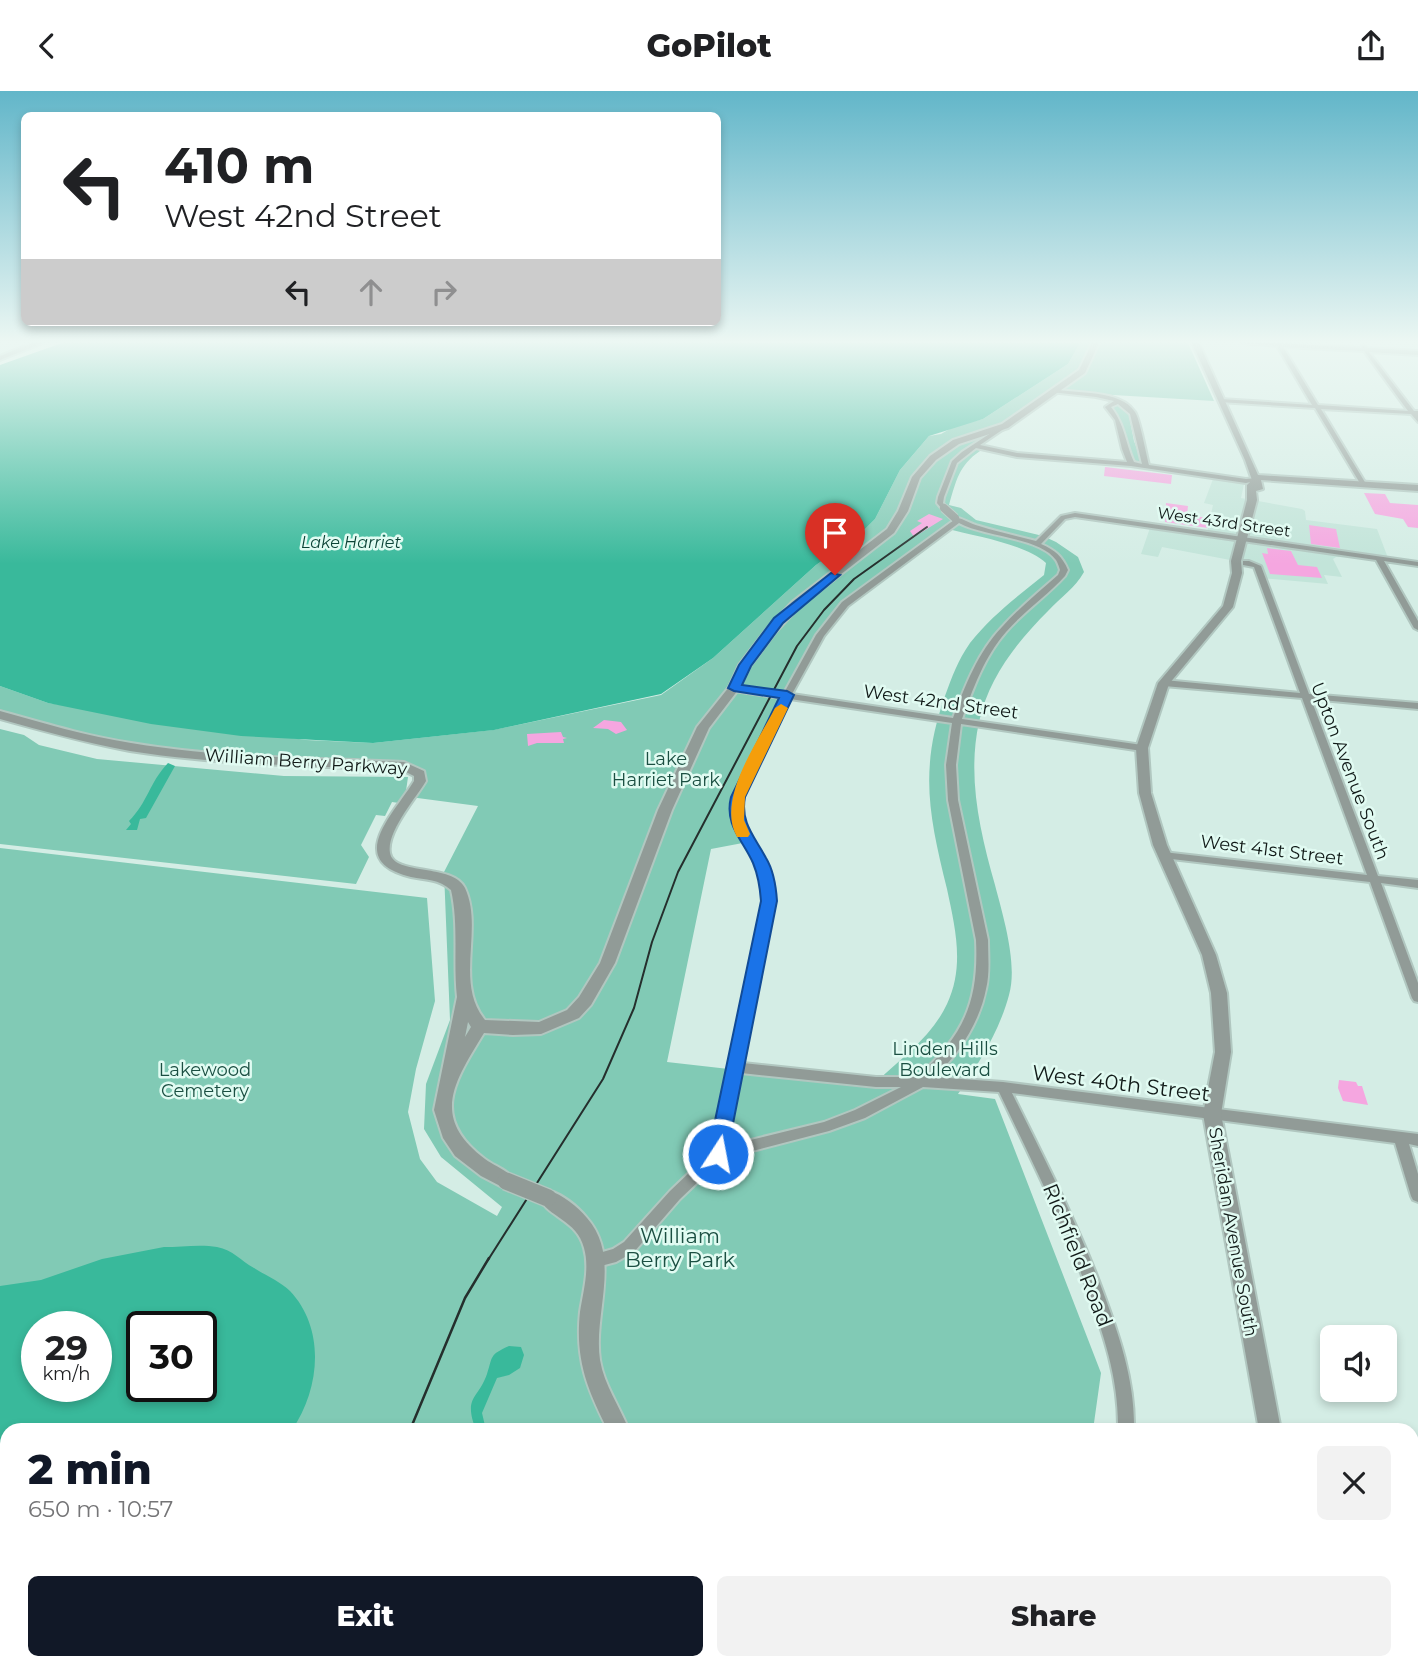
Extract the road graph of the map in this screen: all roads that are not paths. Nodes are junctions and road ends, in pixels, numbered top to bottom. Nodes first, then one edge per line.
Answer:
1 (1018, 417) edge
2 (1115, 417) edge
3 (1134, 417) edge
4 (1228, 417) edge
5 (1322, 417) edge
6 (1005, 426) junction
7 (974, 446) junction
8 (1131, 464) junction
9 (1146, 466) junction
10 (1256, 478) junction
11 (1363, 484) junction
12 (1418, 488) edge
13 (956, 520) junction
14 (1243, 539) junction
15 (1037, 544) junction
16 (1379, 559) junction
17 (1418, 564) edge
18 (1241, 568) junction
19 (1418, 628) edge
20 (1164, 683) junction
21 (734, 688) junction
22 (787, 695) junction
23 (1304, 696) junction
24 (1418, 706) edge
25 (0, 715) edge
26 (957, 720) junction
27 (1142, 748) junction
28 (1163, 855) junction
29 (1373, 879) junction
30 (1418, 884) edge
31 (465, 991) junction
32 (1418, 998) edge
33 (480, 1026) junction
34 (735, 1067) junction
35 (449, 1078) junction
36 (918, 1084) junction
37 (1003, 1087) junction
38 (1212, 1114) junction
39 (1400, 1137) junction
40 (1418, 1140) edge
41 (718, 1154) junction
42 (1418, 1196) edge
43 (597, 1260) junction
44 (616, 1423) edge
45 (1126, 1423) edge
46 (1269, 1423) edge

1 - 6 street
2 - 8 street
3 - 9 street
4 - 10 street
5 - 11 street
6 - 7 street
6 - 21 street
7 - 8 street
7 - 13 street, bridge
8 - 9 street
9 - 10 street
10 - 11 street
10 - 14 street
11 - 12 street
13 - 15 street
13 - 22 street
14 - 15 street, West 43rd Street
14 - 16 street, West 43rd Street
14 - 18 street, Sheridan Avenue South
15 - 26 street
16 - 17 street, West 43rd Street
16 - 19 street
18 - 20 street, Sheridan Avenue South
18 - 23 street, Upton Avenue South
20 - 23 street
20 - 27 street, Sheridan Avenue South
21 - 22 street, West 42nd Street
21 - 33 street
22 - 26 street, West 42nd Street
22 - 34 street
23 - 24 street
23 - 29 street, Upton Avenue South
25 - 31 street, William Berry Parkway
26 - 27 street, West 42nd Street
26 - 36 street
27 - 28 street, Sheridan Avenue South
28 - 29 street, West 41st Street
28 - 38 street, Sheridan Avenue South
29 - 30 street, West 41st Street
29 - 32 street, Upton Avenue South
31 - 33 street, William Berry Parkway
31 - 35 street, William Berry Parkway
33 - 35 street, William Berry Parkway
34 - 36 street, West 40th Street
34 - 41 street
35 - 43 street, William Berry Parkway, bridge
36 - 37 street, West 40th Street
36 - 41 street
37 - 38 street, West 40th Street
37 - 45 street, Richfield Road
38 - 39 street, West 40th Street
38 - 46 street, Sheridan Avenue South
39 - 40 street, West 40th Street
39 - 42 street
41 - 43 street
43 - 44 street, William Berry Parkway

